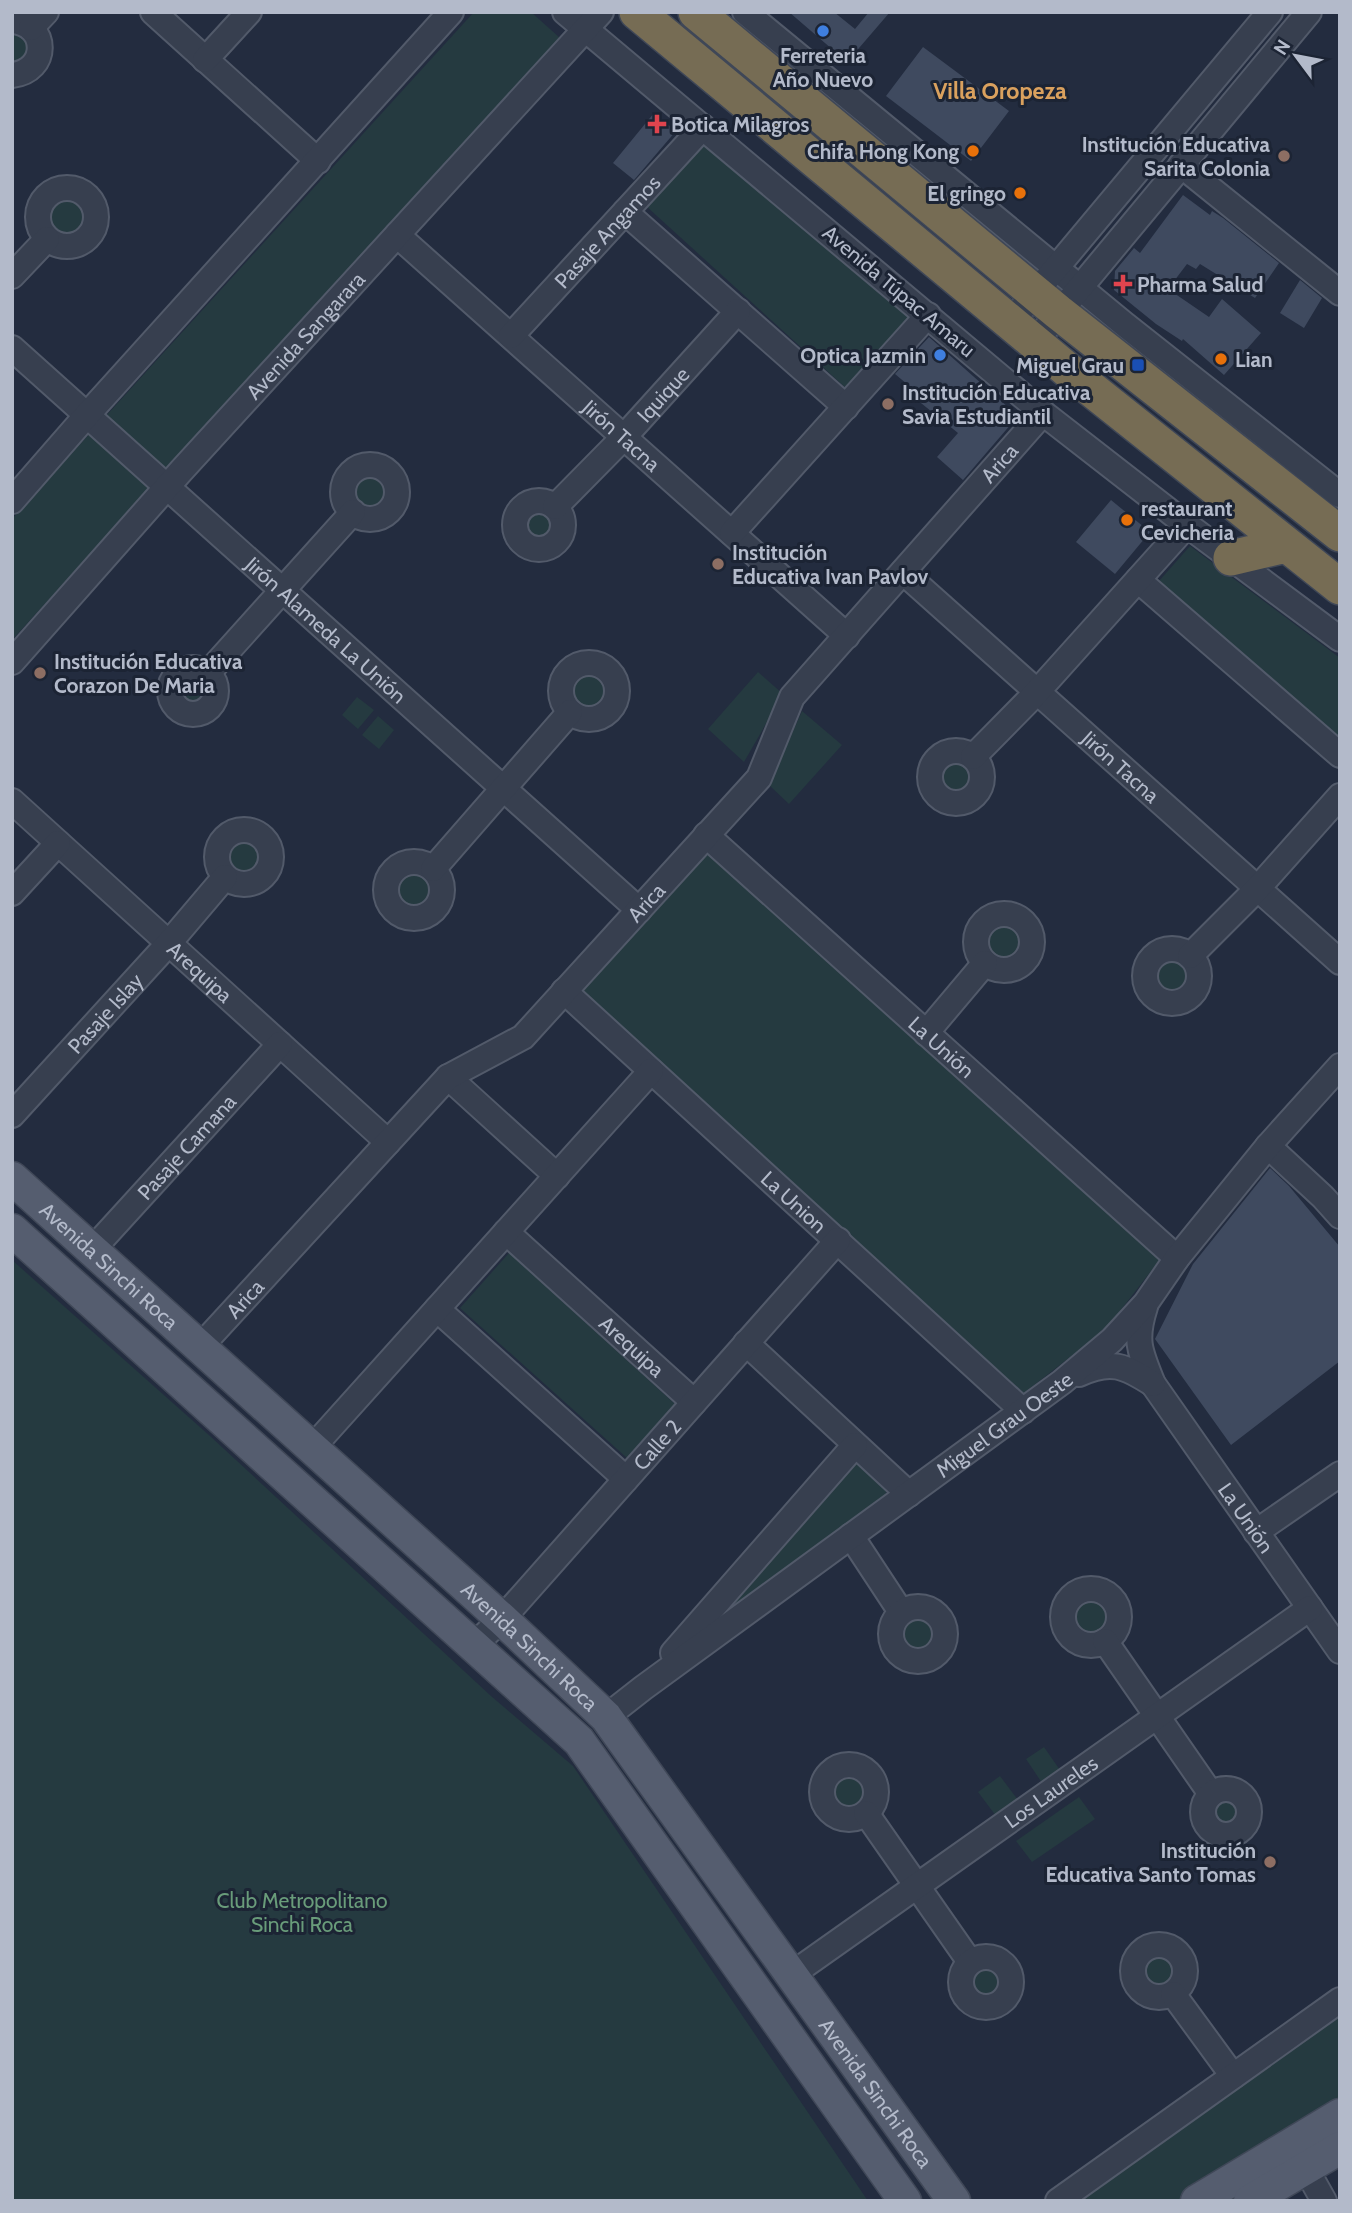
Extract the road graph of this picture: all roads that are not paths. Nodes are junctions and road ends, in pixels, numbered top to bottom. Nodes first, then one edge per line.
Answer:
1 (153, 12) edge
2 (249, 12) edge
3 (451, 12) edge
4 (565, 12) edge
5 (637, 12) edge
6 (696, 12) edge
7 (745, 12) edge
8 (1270, 12) edge
9 (1308, 12) edge
10 (30, 20) edge
11 (593, 21) edge
12 (205, 60) junction
13 (12, 75) edge
14 (703, 127) junction
15 (318, 160) junction
16 (1181, 165) junction
17 (625, 212) junction
18 (397, 235) junction
19 (47, 239) dead end
20 (12, 276) edge
21 (1058, 289) junction
22 (1340, 293) edge
23 (738, 311) junction
24 (929, 315) junction
25 (1022, 333) junction
26 (511, 336) junction
27 (12, 348) edge
28 (846, 407) junction
29 (1043, 413) junction
30 (87, 415) junction
31 (623, 438) junction
32 (167, 487) junction
33 (12, 501) edge
34 (555, 507) dead end
35 (353, 512) dead end
36 (1336, 512) edge
37 (1187, 525) junction
38 (732, 533) junction
39 (1291, 549) junction
40 (1231, 558) junction
41 (903, 572) junction
42 (1138, 580) junction
43 (1340, 587) edge
44 (281, 590) junction
45 (846, 636) junction
46 (1340, 639) edge
47 (12, 662) edge
48 (208, 673) dead end
49 (1037, 692) junction
50 (570, 712) dead end
51 (1340, 755) edge
52 (973, 757) dead end
53 (504, 789) junction
54 (1340, 796) edge
55 (12, 801) edge
56 (706, 835) junction
57 (58, 843) junction
58 (433, 869) dead end
59 (225, 877) dead end
60 (1258, 888) junction
61 (12, 893) edge
62 (639, 910) junction
63 (169, 943) junction
64 (1191, 956) dead end
65 (1340, 962) edge
66 (985, 963) dead end
67 (564, 991) junction
68 (926, 1033) junction
69 (280, 1044) junction
70 (1340, 1066) edge
71 (651, 1071) junction
72 (448, 1077) junction
73 (12, 1115) edge
74 (388, 1142) junction
75 (1268, 1146) junction
76 (557, 1176) junction
77 (12, 1178) edge
78 (1340, 1216) edge
79 (12, 1230) edge
80 (506, 1232) junction
81 (838, 1240) junction
82 (92, 1250) junction
83 (1177, 1258) junction
84 (1146, 1303) junction
85 (437, 1309) junction
86 (746, 1343) junction
87 (200, 1347) junction
88 (1062, 1382) junction
89 (1153, 1384) junction
90 (694, 1402) junction
91 (1023, 1411) junction
92 (855, 1445) junction
93 (312, 1448) junction
94 (1339, 1477) edge
95 (626, 1479) junction
96 (909, 1494) junction
97 (1256, 1532) junction
98 (851, 1536) junction
99 (1310, 1608) junction
100 (901, 1612) dead end
101 (502, 1619) junction
102 (1105, 1641) dead end
103 (473, 1646) junction
104 (1340, 1651) edge
105 (643, 1688) junction
106 (1158, 1716) junction
107 (606, 1717) junction
108 (1211, 1794) dead end
109 (866, 1814) dead end
110 (918, 1885) junction
111 (970, 1962) dead end
112 (791, 1975) junction
113 (1172, 1994) dead end
114 (1340, 2000) edge
115 (1233, 2076) junction
116 (1340, 2115) edge
117 (1340, 2148) edge
118 (1306, 2169) junction
119 (905, 2201) edge
120 (954, 2201) edge
121 (1058, 2201) edge
122 (1197, 2201) edge
123 (1250, 2201) edge
124 (1324, 2201) edge

1 - 12 street
2 - 12 street
3 - 15 street
4 - 11 street, Avenida Túpac Amaru
5 - 25 highway
6 - 21 highway
7 - 21 street
8 - 21 street
9 - 16 street
10 - 13 street
11 - 14 street, Avenida Túpac Amaru
11 - 18 street, Avenida Sangarara
12 - 15 street
14 - 17 street, Pasaje Angamos
14 - 24 street, Avenida Túpac Amaru
15 - 30 street
16 - 21 street
16 - 22 street
17 - 23 street
17 - 26 street, Pasaje Angamos
18 - 26 street, Jirón Tacna
18 - 32 street, Avenida Sangarara
19 - 20 street
21 - 25 street
21 - 36 highway
23 - 28 street
23 - 31 street, Iquique
24 - 28 street
24 - 29 street, Avenida Túpac Amaru
25 - 39 highway
26 - 31 street, Jirón Tacna
27 - 30 street, Jirón Alameda La Unión
28 - 38 street
29 - 37 street, Avenida Túpac Amaru
29 - 41 street, Arica
30 - 32 street, Jirón Alameda La Unión
30 - 33 street
31 - 34 street, Iquique
31 - 38 street, Jirón Tacna
32 - 44 street, Jirón Alameda La Unión
32 - 47 street, Avenida Sangarara
35 - 44 street
36 - 39 street
37 - 40 street, Avenida Túpac Amaru
37 - 42 street
38 - 45 street, Jirón Tacna
39 - 40 highway
39 - 43 highway
40 - 46 street, Avenida Túpac Amaru
41 - 45 street, Arica
41 - 49 street, Jirón Tacna
42 - 49 street
42 - 51 street
44 - 48 street
44 - 53 street, Jirón Alameda La Unión
45 - 56 street, Arica
49 - 52 street
49 - 60 street, Jirón Tacna
50 - 53 street
53 - 58 street
53 - 62 street, Jirón Alameda La Unión
54 - 60 street
55 - 57 street, Arequipa
56 - 62 street, Arica
56 - 68 street, La Unión
57 - 61 street
57 - 63 street, Arequipa
59 - 63 street, Pasaje Islay
60 - 64 street
60 - 65 street, Jirón Tacna
62 - 67 street, Arica
63 - 69 street, Arequipa
63 - 73 street, Pasaje Islay
66 - 68 street
67 - 71 street, La Union
67 - 72 street, Arica
68 - 83 street, La Unión
69 - 74 street, Arequipa
69 - 82 street, Pasaje Camana
70 - 75 street, Miguel Grau Oeste
71 - 76 street
71 - 81 street, La Union
72 - 74 street, Arica
72 - 76 street
74 - 87 street, Arica
75 - 78 street
75 - 83 street, Miguel Grau Oeste
76 - 80 street
77 - 82 main road, Avenida Sinchi Roca
79 - 103 main road, Avenida Sinchi Roca
80 - 85 street
80 - 90 street, Arequipa
81 - 86 street, Calle 2
81 - 91 street, La Union
82 - 87 main road, Avenida Sinchi Roca
83 - 84 street, Miguel Grau Oeste
84 - 88 street, Miguel Grau Oeste
84 - 89 street, La Unión
85 - 93 street
85 - 95 street
86 - 90 street, Calle 2
86 - 92 street
87 - 93 main road, Avenida Sinchi Roca
88 - 89 street, La Unión
88 - 91 street, Miguel Grau Oeste
89 - 97 street, La Unión
90 - 95 street, Calle 2
91 - 96 street, Miguel Grau Oeste
92 - 96 street
92 - 105 street
93 - 101 main road, Avenida Sinchi Roca
94 - 97 street
95 - 101 street, Calle 2
96 - 98 street, Miguel Grau Oeste
97 - 99 street, La Unión
98 - 100 street
98 - 105 street, Miguel Grau Oeste
99 - 104 street, La Unión
99 - 106 street, Los Laureles
101 - 103 street, Calle 2
101 - 107 main road, Avenida Sinchi Roca
102 - 106 street
103 - 119 main road, Avenida Sinchi Roca
105 - 107 street, Miguel Grau Oeste
106 - 108 street
106 - 110 street, Los Laureles
107 - 112 main road, Avenida Sinchi Roca
109 - 110 street
110 - 111 street
110 - 112 street, Los Laureles
112 - 120 main road, Avenida Sinchi Roca
113 - 115 street
114 - 115 street
115 - 121 street
116 - 122 main road
117 - 118 main road
118 - 123 main road
118 - 124 street

